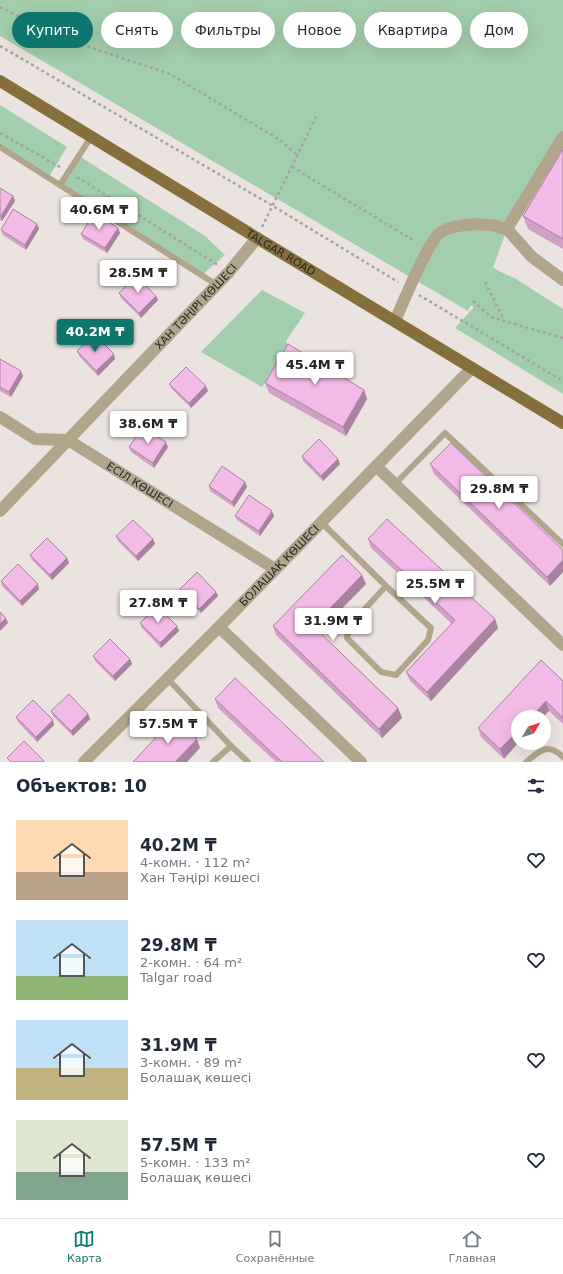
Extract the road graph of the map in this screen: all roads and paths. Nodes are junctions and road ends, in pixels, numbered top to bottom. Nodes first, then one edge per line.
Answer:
1 (0, 7) edge
2 (0, 46) edge
3 (0, 81) edge
4 (317, 115) dead end
5 (0, 133) edge
6 (91, 137) junction
7 (563, 137) edge
8 (0, 147) edge
9 (297, 155) junction
10 (292, 167) junction
11 (69, 172) junction
12 (60, 184) junction
13 (273, 206) junction
14 (507, 229) junction
15 (257, 238) junction
16 (413, 240) dead end
17 (229, 272) junction
18 (563, 280) edge
19 (485, 282) dead end
20 (216, 285) junction
21 (410, 289) junction
22 (473, 301) dead end
23 (395, 321) junction
24 (504, 321) junction
25 (563, 338) edge
26 (472, 368) junction
27 (563, 381) edge
28 (0, 417) edge
29 (563, 423) edge
30 (68, 440) junction
31 (376, 466) junction
32 (395, 484) junction
33 (0, 512) edge
34 (321, 522) junction
35 (563, 544) edge
36 (275, 569) junction
37 (386, 586) junction
38 (220, 627) junction
39 (563, 645) edge
40 (167, 678) junction
41 (231, 746) junction
42 (563, 757) edge
43 (84, 762) edge
44 (213, 762) edge
45 (248, 762) edge
46 (361, 762) edge
47 (526, 762) edge

1 - 9 path
2 - 13 path
3 - 6 main road, TALGAR ROAD
4 - 9 path
5 - 11 path
6 - 11 lane
6 - 15 main road, TALGAR ROAD
7 - 14 street
8 - 12 lane
9 - 10 path
10 - 13 path
10 - 16 path
11 - 12 lane
11 - 17 path
12 - 20 lane
13 - 15 path
13 - 21 path
14 - 18 street
14 - 21 street
15 - 17 street, ХАН ТӘҢІРІ КӨШЕСІ
15 - 23 main road, TALGAR ROAD
17 - 20 street, ХАН ТӘҢІРІ КӨШЕСІ
19 - 24 path
20 - 30 street, ХАН ТӘҢІРІ КӨШЕСІ
21 - 23 street
21 - 27 path
22 - 24 path
23 - 26 main road, TALGAR ROAD
24 - 25 path
26 - 29 main road, TALGAR ROAD
26 - 31 street, БОЛАШАҚ КӨШЕСІ
28 - 30 street
30 - 33 street, ХАН ТӘҢІРІ КӨШЕСІ
30 - 36 street, ЕСІЛ КӨШЕСІ
31 - 32 street
31 - 34 street, БОЛАШАҚ КӨШЕСІ
32 - 35 lane
32 - 39 street
34 - 36 street, БОЛАШАҚ КӨШЕСІ
34 - 37 lane
36 - 38 street, БОЛАШАҚ КӨШЕСІ
37 - 37 lane
38 - 40 street, БОЛАШАҚ КӨШЕСІ
38 - 46 street
40 - 41 lane
40 - 43 street, БОЛАШАҚ КӨШЕСІ
41 - 44 lane
41 - 45 lane
42 - 47 lane

